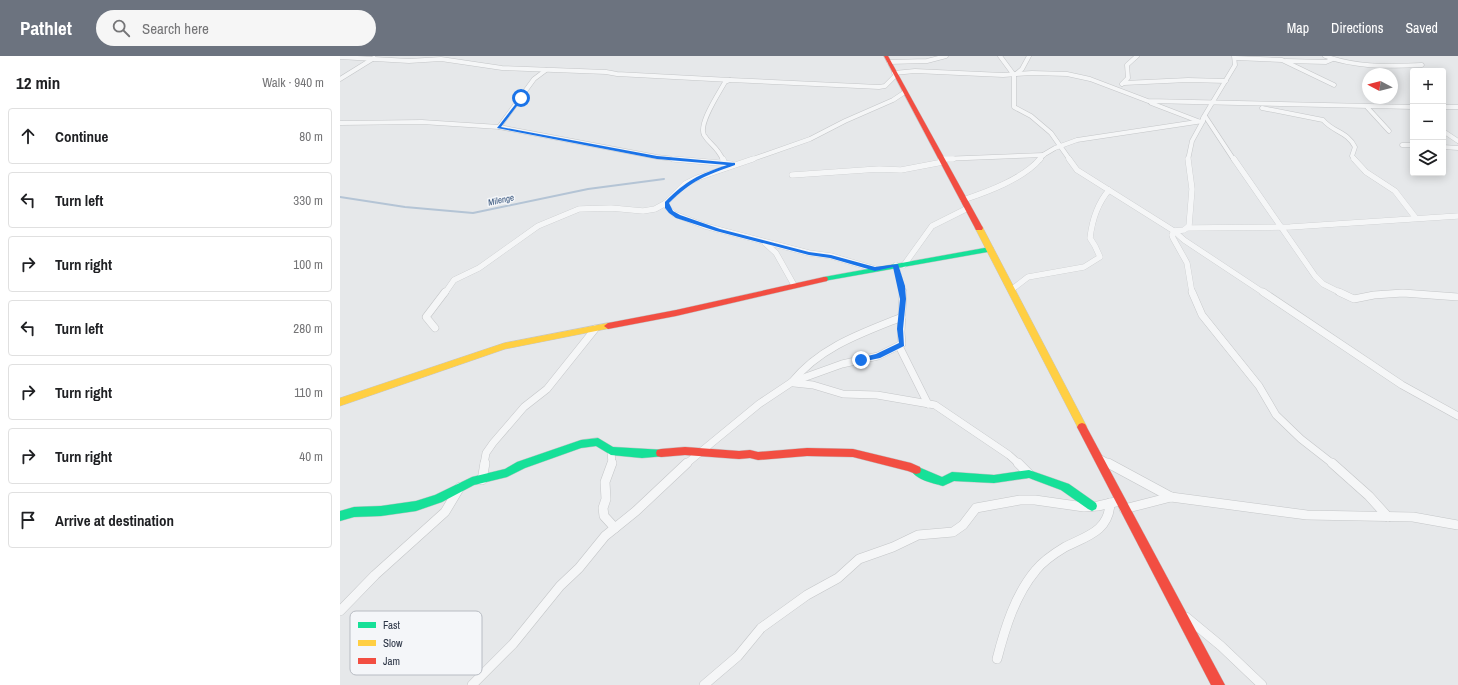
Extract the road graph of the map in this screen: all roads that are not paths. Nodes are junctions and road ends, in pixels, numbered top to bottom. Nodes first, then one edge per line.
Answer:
1 (946, 56) edge
2 (1000, 56) edge
3 (1029, 56) edge
4 (1137, 56) edge
5 (1325, 56) edge
6 (340, 57) edge
7 (1235, 57) edge
8 (374, 58) junction
9 (1334, 58) edge
10 (887, 59) edge
11 (1284, 61) junction
12 (1422, 65) dead end
13 (551, 69) junction
14 (895, 74) junction
15 (1014, 75) junction
16 (340, 79) edge
17 (730, 80) junction
18 (1226, 81) junction
19 (1124, 83) junction
20 (1334, 85) dead end
21 (1112, 87) junction
22 (905, 92) junction
23 (1148, 101) junction
24 (1213, 103) junction
25 (1240, 104) junction
26 (1367, 107) junction
27 (1402, 107) junction
28 (1410, 107) edge
29 (1446, 107) edge
30 (1458, 107) edge
31 (1410, 111) edge
32 (1203, 120) junction
33 (340, 123) edge
34 (499, 127) junction
35 (1389, 131) dead end
36 (1446, 133) edge
37 (1458, 141) edge
38 (1059, 145) junction
39 (1402, 145) dead end
40 (1410, 145) edge
41 (1446, 147) edge
42 (1458, 148) edge
43 (1044, 155) junction
44 (942, 161) junction
45 (725, 164) junction
46 (733, 164) junction
47 (792, 175) dead end
48 (1109, 190) junction
49 (666, 203) junction
50 (965, 204) junction
51 (1458, 216) edge
52 (1415, 217) junction
53 (1280, 227) junction
54 (1188, 228) junction
55 (1174, 231) junction
56 (762, 240) junction
57 (990, 249) junction
58 (900, 265) junction
59 (875, 269) junction
60 (794, 285) junction
61 (1011, 290) junction
62 (1458, 297) edge
63 (902, 317) junction
64 (435, 328) dead end
65 (595, 328) junction
66 (898, 346) junction
67 (792, 382) junction
68 (340, 402) edge
69 (928, 404) junction
70 (1458, 416) edge
71 (611, 451) junction
72 (699, 452) junction
73 (1097, 456) junction
74 (1029, 474) junction
75 (482, 480) junction
76 (460, 487) junction
77 (1171, 497) junction
78 (1118, 504) junction
79 (1092, 506) junction
80 (340, 516) edge
81 (1388, 517) junction
82 (1458, 525) edge
83 (615, 528) junction
84 (340, 611) edge
85 (1178, 611) junction
86 (997, 659) dead end
87 (472, 685) edge
88 (704, 685) edge
89 (1218, 685) edge
90 (1262, 685) edge

1 - 10 street
2 - 15 street
3 - 15 street
4 - 19 street
5 - 9 street
6 - 8 street
7 - 11 street
7 - 18 street
8 - 13 street
8 - 16 street
9 - 11 street
9 - 12 street
10 - 14 street
11 - 20 street
13 - 17 street
13 - 34 street
14 - 15 street
14 - 17 street
14 - 22 street
15 - 21 street
15 - 38 street
17 - 45 street
18 - 19 street
18 - 24 street
19 - 21 street
21 - 23 street
22 - 44 street
22 - 46 street
23 - 24 street
23 - 32 street
24 - 25 street
24 - 32 street
25 - 26 street
25 - 52 street
26 - 27 street
26 - 35 street
27 - 28 street
27 - 31 street
29 - 30 street
32 - 38 street
32 - 53 street
32 - 54 street
33 - 34 street
34 - 45 street
36 - 37 street
38 - 43 street
38 - 48 street
39 - 40 street
41 - 42 street
43 - 44 street
43 - 50 street
44 - 47 street
44 - 50 street
45 - 46 street
46 - 49 street
48 - 55 street
48 - 61 street
49 - 56 street
49 - 64 street
50 - 57 street
50 - 58 street
51 - 52 street
52 - 53 street
53 - 54 street
53 - 62 street
54 - 55 street
55 - 70 street
55 - 81 street
56 - 59 street
56 - 60 street
57 - 58 street
57 - 61 street
58 - 59 street
58 - 63 street
59 - 60 street
60 - 65 street
61 - 73 street
63 - 66 street
63 - 67 street
65 - 68 street
65 - 75 street
66 - 67 street
66 - 69 street
67 - 69 street
67 - 72 street
69 - 74 street
71 - 72 street
71 - 75 street
71 - 83 street
72 - 74 street
72 - 83 street
73 - 77 street
73 - 78 street
74 - 79 street
75 - 76 street
76 - 80 street
76 - 84 street
77 - 78 street
77 - 81 street
78 - 79 street
78 - 85 street
78 - 86 street
79 - 88 street
81 - 82 street
83 - 87 street
85 - 89 street
85 - 90 street

